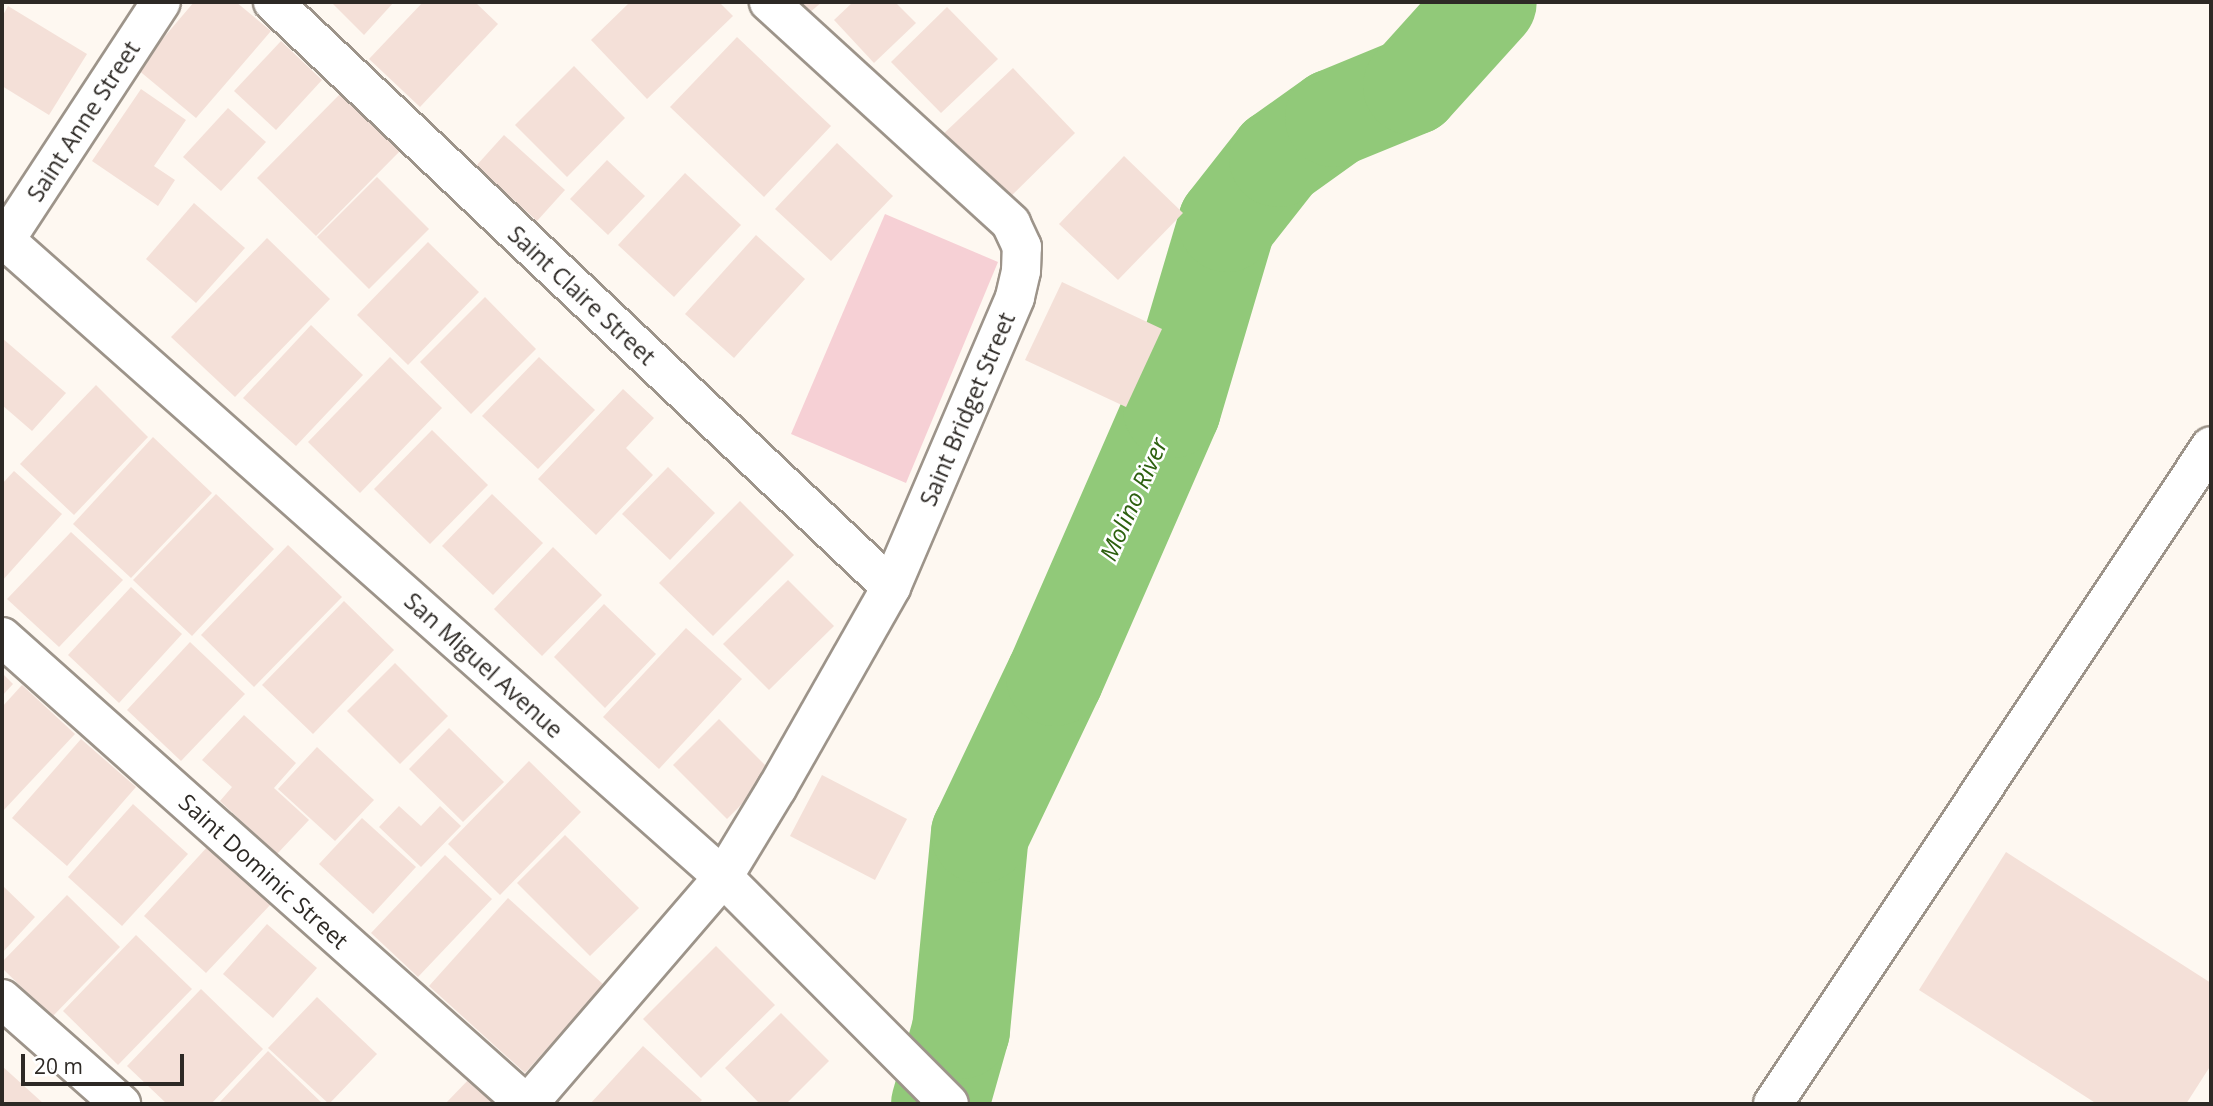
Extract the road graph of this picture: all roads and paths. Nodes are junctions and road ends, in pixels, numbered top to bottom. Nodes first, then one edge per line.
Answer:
1 (161, 2) edge
2 (273, 2) edge
3 (769, 2) edge
4 (2, 239) edge
5 (2211, 446) edge
6 (891, 587) junction
7 (2, 637) edge
8 (723, 877) junction
9 (2, 999) edge
10 (121, 1104) edge
11 (527, 1104) edge
12 (949, 1104) edge
13 (1773, 1104) edge

1 - 4 street, Saint Anne Street
2 - 6 street, Saint Claire Street
3 - 6 street, Saint Bridget Street
4 - 8 street, San Miguel Avenue
5 - 13 street
6 - 8 street, Saint Bridget Street
7 - 11 street, Saint Dominic Street
8 - 11 street, Saint Bridget Street
8 - 12 street, San Miguel Avenue
9 - 10 street

